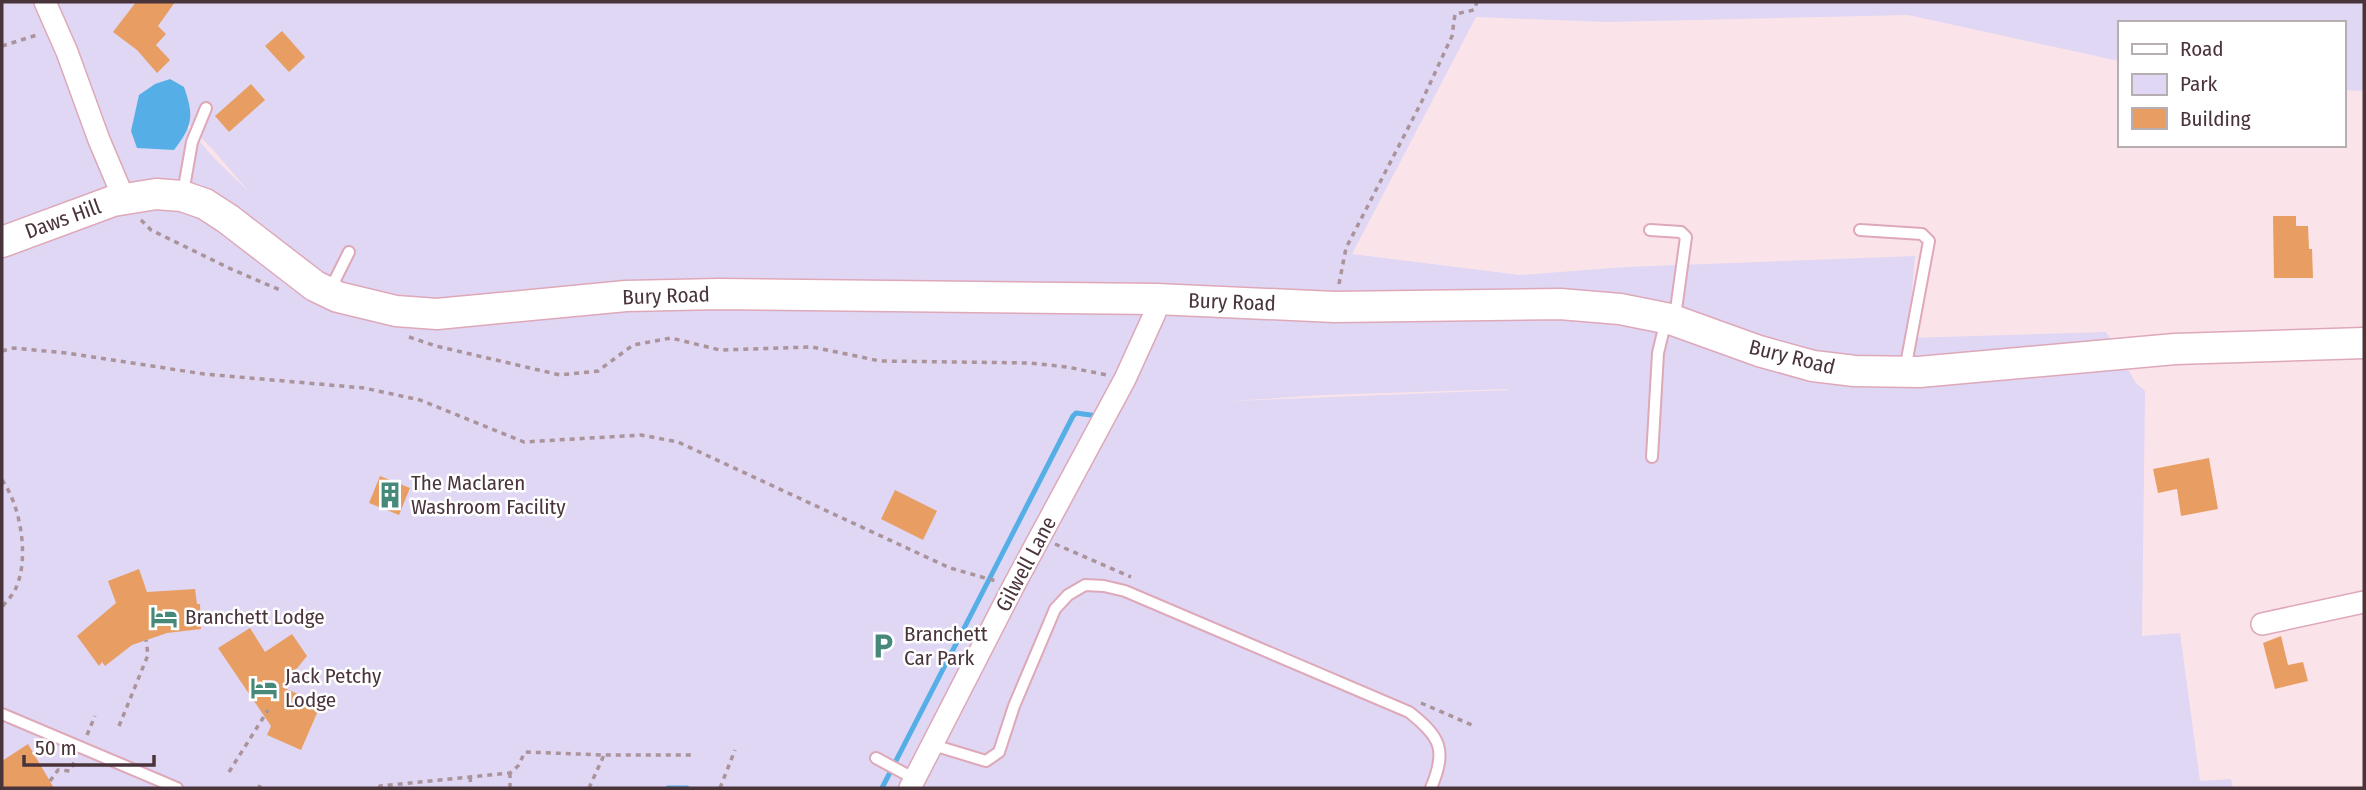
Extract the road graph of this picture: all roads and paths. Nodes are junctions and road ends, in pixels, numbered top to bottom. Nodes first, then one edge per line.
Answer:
1 (45, 2) edge
2 (1477, 2) edge
3 (57, 28) junction
4 (2, 46) edge
5 (206, 108) dead end
6 (182, 196) junction
7 (124, 199) junction
8 (1860, 229) dead end
9 (1650, 230) dead end
10 (2, 242) edge
11 (349, 252) dead end
12 (329, 293) junction
13 (290, 294) dead end
14 (1156, 299) junction
15 (1335, 307) junction
16 (1670, 319) junction
17 (399, 333) dead end
18 (2364, 344) edge
19 (2, 351) edge
20 (1905, 372) junction
21 (1125, 379) junction
22 (1652, 457) dead end
23 (2, 480) edge
24 (989, 579) dead end
25 (2364, 602) edge
26 (2, 607) edge
27 (2262, 624) dead end
28 (146, 640) dead end
29 (268, 710) dead end
30 (2, 714) edge
31 (95, 716) dead end
32 (119, 726) dead end
33 (933, 745) junction
34 (81, 748) junction
35 (735, 750) dead end
36 (604, 755) junction
37 (692, 755) dead end
38 (876, 758) dead end
39 (229, 772) dead end
40 (509, 773) junction
41 (470, 776) junction
42 (50, 781) dead end
43 (912, 783) edge
44 (177, 788) edge
45 (379, 788) edge
46 (471, 788) edge
47 (510, 788) edge
48 (589, 788) edge
49 (720, 788) edge
50 (1431, 788) edge

1 - 3 street
2 - 15 path
3 - 4 path
3 - 7 street
5 - 6 lane
6 - 7 street, Bury Road
6 - 12 street, Bury Road
7 - 10 street, Daws Hill
7 - 13 path
8 - 20 lane
9 - 16 lane
11 - 12 lane
12 - 14 street, Bury Road
14 - 15 street, Bury Road
14 - 21 street, Gilwell Lane
15 - 16 street, Bury Road
16 - 20 street, Bury Road
16 - 22 lane
17 - 21 path
18 - 20 street, Bury Road
19 - 24 path
21 - 33 street, Gilwell Lane
23 - 26 path
25 - 27 street
28 - 32 path
29 - 39 path
30 - 34 lane
31 - 34 path
33 - 43 street, Gilwell Lane
33 - 50 lane
34 - 42 path
34 - 44 lane
35 - 49 path
36 - 37 path
36 - 40 path
36 - 48 path
38 - 43 lane
40 - 41 path
40 - 47 path
41 - 45 path
41 - 46 path

